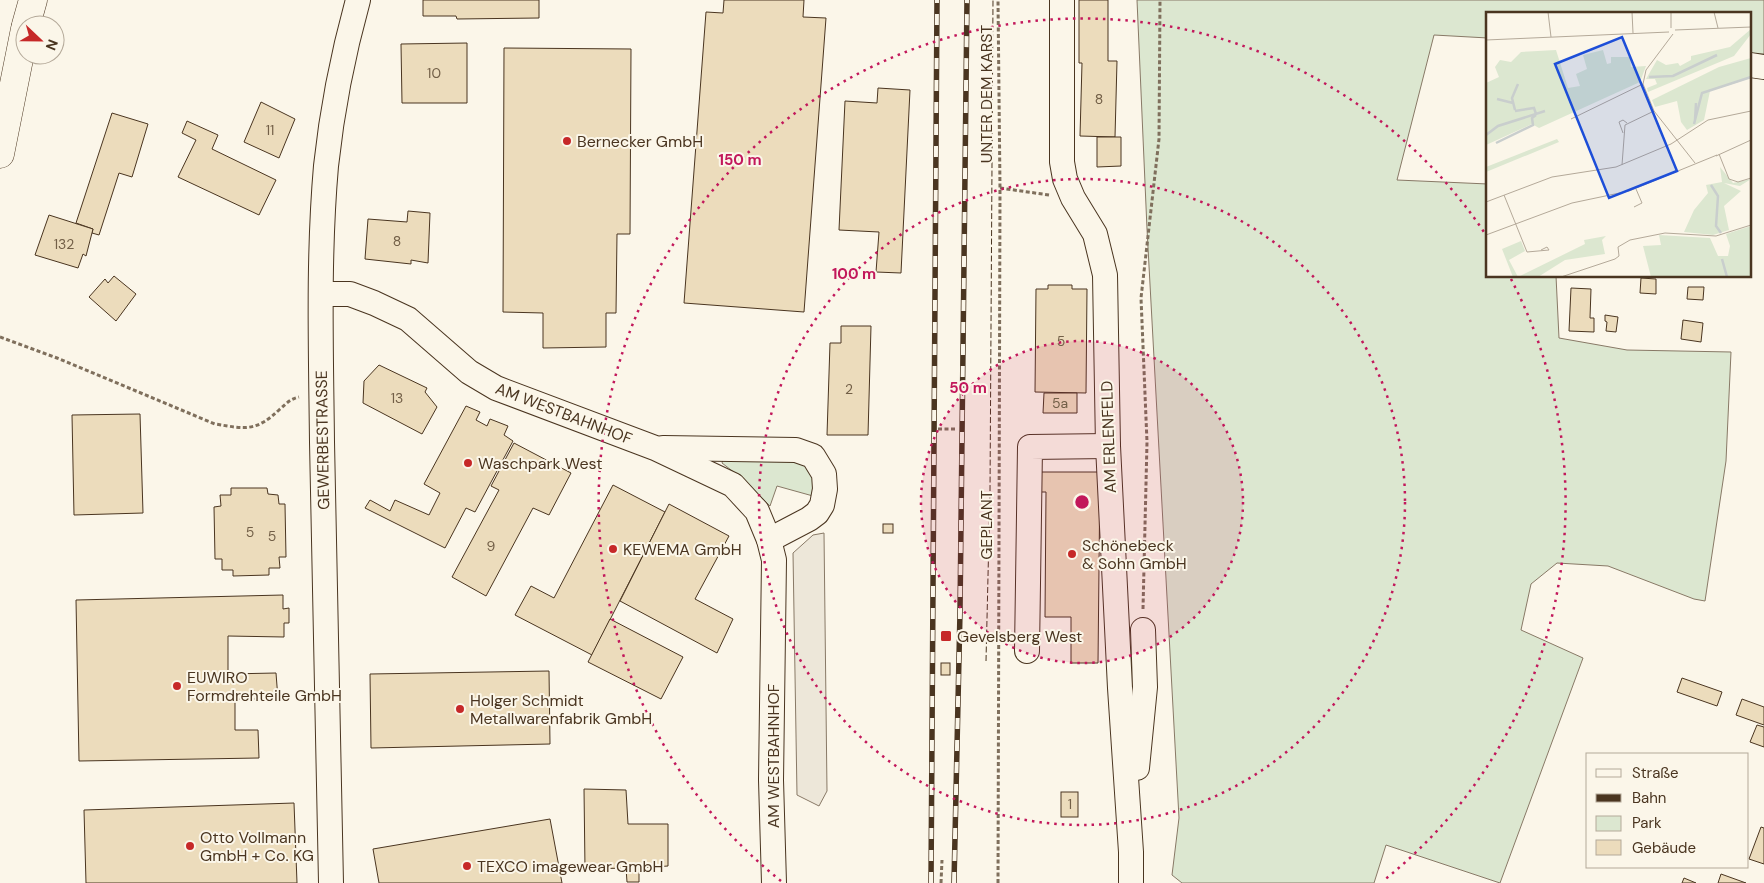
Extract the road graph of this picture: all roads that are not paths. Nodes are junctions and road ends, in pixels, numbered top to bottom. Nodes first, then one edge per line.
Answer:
1 (33, 0) edge
2 (358, 0) edge
3 (1062, 0) edge
4 (29, 15) edge
5 (18, 65) edge
6 (0, 154) edge
7 (321, 294) junction
8 (1108, 446) junction
9 (655, 448) junction
10 (769, 540) junction
11 (1143, 630) road end
12 (1027, 651) dead end
13 (1126, 787) junction
14 (331, 883) edge
15 (774, 883) edge
16 (1131, 883) edge

1 - 4 main road
2 - 7 street, GEWERBESTRASSE
3 - 8 street, AM ERLENFELD
5 - 6 main road
7 - 9 street, AM WESTBAHNHOF
7 - 14 street, GEWERBESTRASSE
8 - 12 street
8 - 13 street, AM ERLENFELD
9 - 10 street, AM WESTBAHNHOF
9 - 10 street, AM WESTBAHNHOF
10 - 15 street, AM WESTBAHNHOF
11 - 13 street
13 - 16 street, AM ERLENFELD

